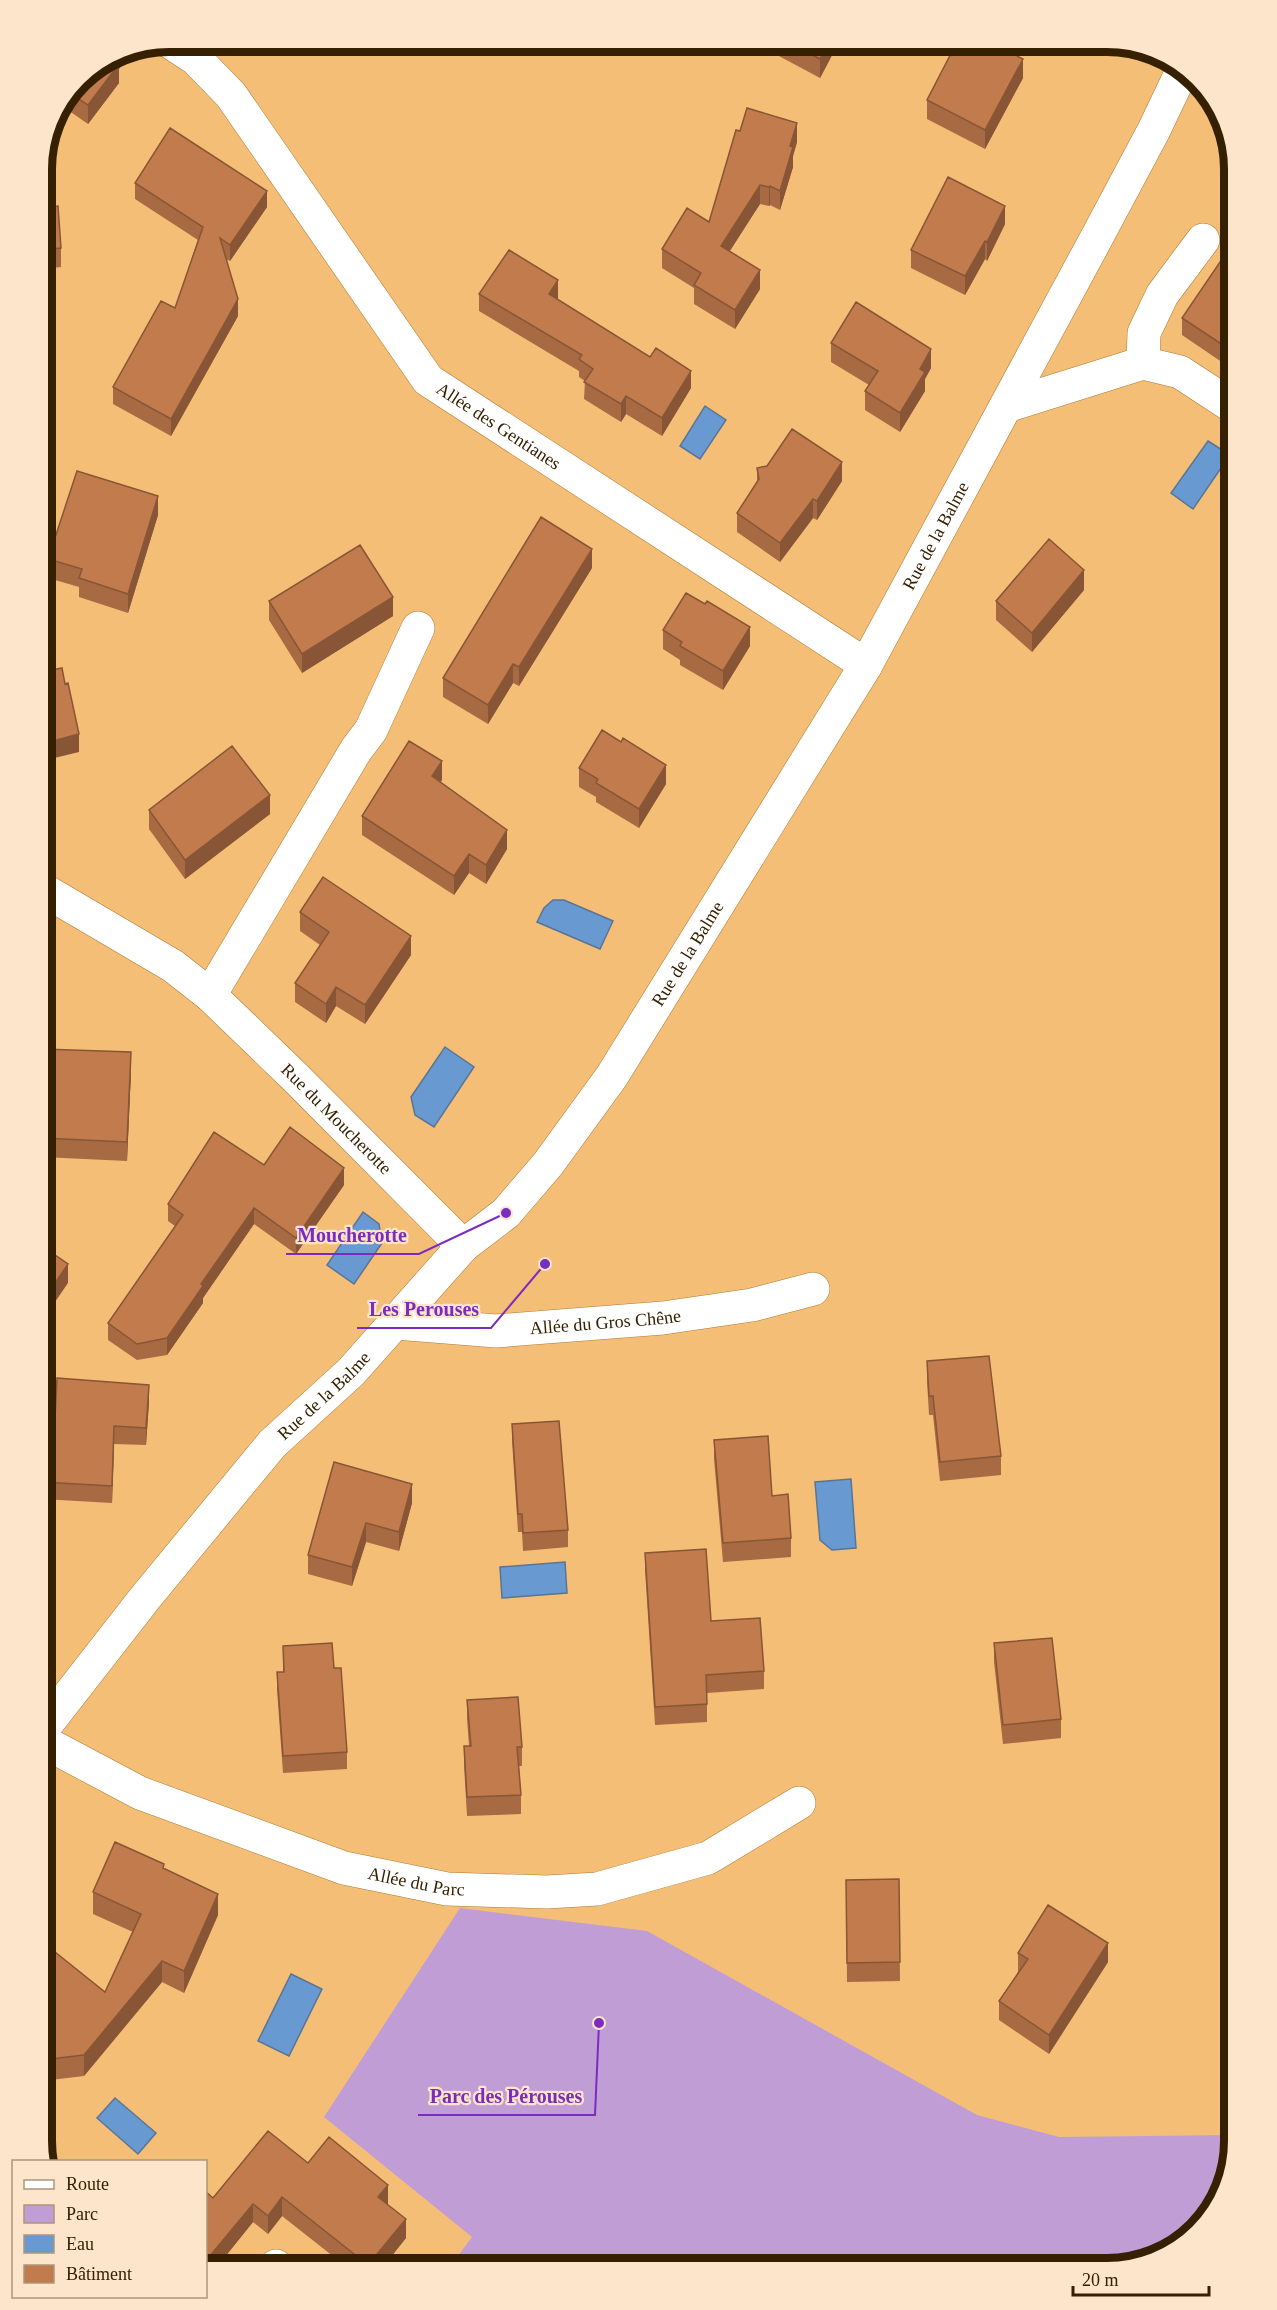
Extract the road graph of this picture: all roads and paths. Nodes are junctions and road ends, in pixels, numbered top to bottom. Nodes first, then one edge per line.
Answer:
1 (185, 52) edge
2 (1179, 77) edge
3 (1203, 240) dead end
4 (1143, 363) junction
5 (1224, 401) edge
6 (1006, 406) junction
7 (418, 628) dead end
8 (866, 665) junction
9 (53, 895) edge
10 (210, 995) junction
11 (463, 1246) junction
12 (813, 1288) dead end
13 (396, 1323) junction
14 (52, 1717) edge
15 (52, 1746) edge
16 (798, 1803) dead end

1 - 8 street, Allée des Gentianes
2 - 6 street, Rue de la Balme
3 - 4 street
4 - 5 street
4 - 6 street
6 - 8 street, Rue de la Balme
7 - 10 street
8 - 11 street, Rue de la Balme
9 - 10 street, Rue du Moucherotte
10 - 11 street, Rue du Moucherotte
11 - 13 street, Rue de la Balme
12 - 13 street, Allée du Gros Chêne
13 - 14 street, Rue de la Balme
15 - 16 street, Allée du Parc

